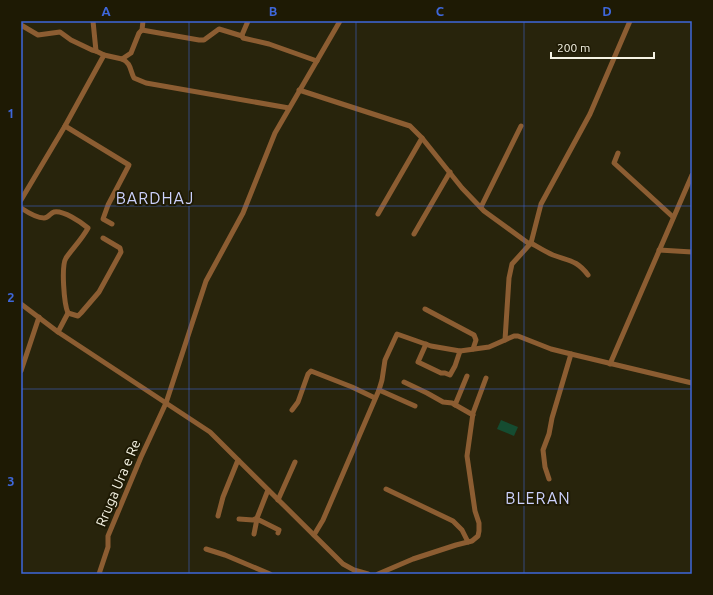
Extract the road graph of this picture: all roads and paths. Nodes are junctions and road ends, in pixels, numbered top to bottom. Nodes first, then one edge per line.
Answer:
1 (94, 21) edge
2 (142, 21) edge
3 (248, 21) edge
4 (340, 21) edge
5 (630, 21) edge
6 (21, 25) edge
7 (142, 30) junction
8 (242, 36) junction
9 (96, 51) junction
10 (104, 55) junction
11 (122, 59) junction
12 (317, 61) junction
13 (299, 90) junction
14 (289, 108) junction
15 (65, 126) junction
16 (521, 126) dead end
17 (422, 138) junction
18 (618, 153) dead end
19 (450, 172) junction
20 (692, 175) edge
21 (21, 200) edge
22 (481, 207) junction
23 (21, 208) edge
24 (378, 214) dead end
25 (673, 217) junction
26 (112, 224) dead end
27 (414, 234) dead end
28 (103, 238) dead end
29 (531, 243) junction
30 (659, 250) junction
31 (692, 252) edge
32 (588, 274) dead end
33 (21, 304) edge
34 (424, 309) dead end
35 (68, 313) junction
36 (39, 317) junction
37 (58, 332) junction
38 (505, 340) junction
39 (426, 344) junction
40 (474, 349) junction
41 (460, 351) junction
42 (571, 354) junction
43 (610, 364) junction
44 (21, 371) edge
45 (467, 376) dead end
46 (486, 378) dead end
47 (404, 382) dead end
48 (692, 383) edge
49 (378, 390) junction
50 (375, 398) junction
51 (166, 403) junction
52 (455, 405) junction
53 (415, 406) dead end
54 (292, 410) dead end
55 (473, 415) junction
56 (238, 460) junction
57 (295, 462) dead end
58 (549, 479) dead end
59 (386, 489) dead end
60 (268, 490) junction
61 (278, 500) junction
62 (218, 516) dead end
63 (239, 519) dead end
64 (256, 519) junction
65 (278, 533) dead end
66 (254, 534) dead end
67 (314, 535) junction
68 (468, 542) junction
69 (206, 549) dead end
70 (99, 574) edge
71 (270, 574) edge
72 (368, 574) edge
73 (378, 574) edge

1 - 9 street
2 - 7 street
3 - 8 street
4 - 12 street, Rruga Ura e Re
5 - 29 street
6 - 9 street
7 - 8 street
7 - 11 street
8 - 12 street
9 - 10 street
10 - 11 street
10 - 15 street
11 - 14 street
12 - 13 street, Rruga Ura e Re
13 - 14 street, Rruga Ura e Re
13 - 17 street
14 - 51 street, Rruga Ura e Re
15 - 21 street
15 - 26 street
16 - 22 street
17 - 19 street
17 - 24 street
18 - 25 street
19 - 22 street
19 - 27 street
20 - 25 street
22 - 29 street
23 - 35 street
25 - 30 street
28 - 35 street
29 - 32 street
29 - 38 street
30 - 31 street
30 - 43 street
33 - 36 street
34 - 40 street
35 - 37 street
36 - 37 street
36 - 44 street
37 - 51 street
38 - 40 street
38 - 42 street
39 - 41 street
39 - 41 street
39 - 49 street
40 - 41 street
42 - 43 street
42 - 58 street
43 - 48 street
45 - 52 street
46 - 55 street
47 - 52 street
49 - 50 street
49 - 53 street
50 - 54 street
50 - 67 street
51 - 56 street
51 - 70 street, Rruga Ura e Re
52 - 55 street
55 - 68 street
56 - 60 street
56 - 62 street
57 - 61 street
59 - 68 street
60 - 61 street
60 - 64 street
61 - 67 street
63 - 64 street
64 - 65 street
64 - 66 street
67 - 72 street
68 - 73 street
69 - 71 street

